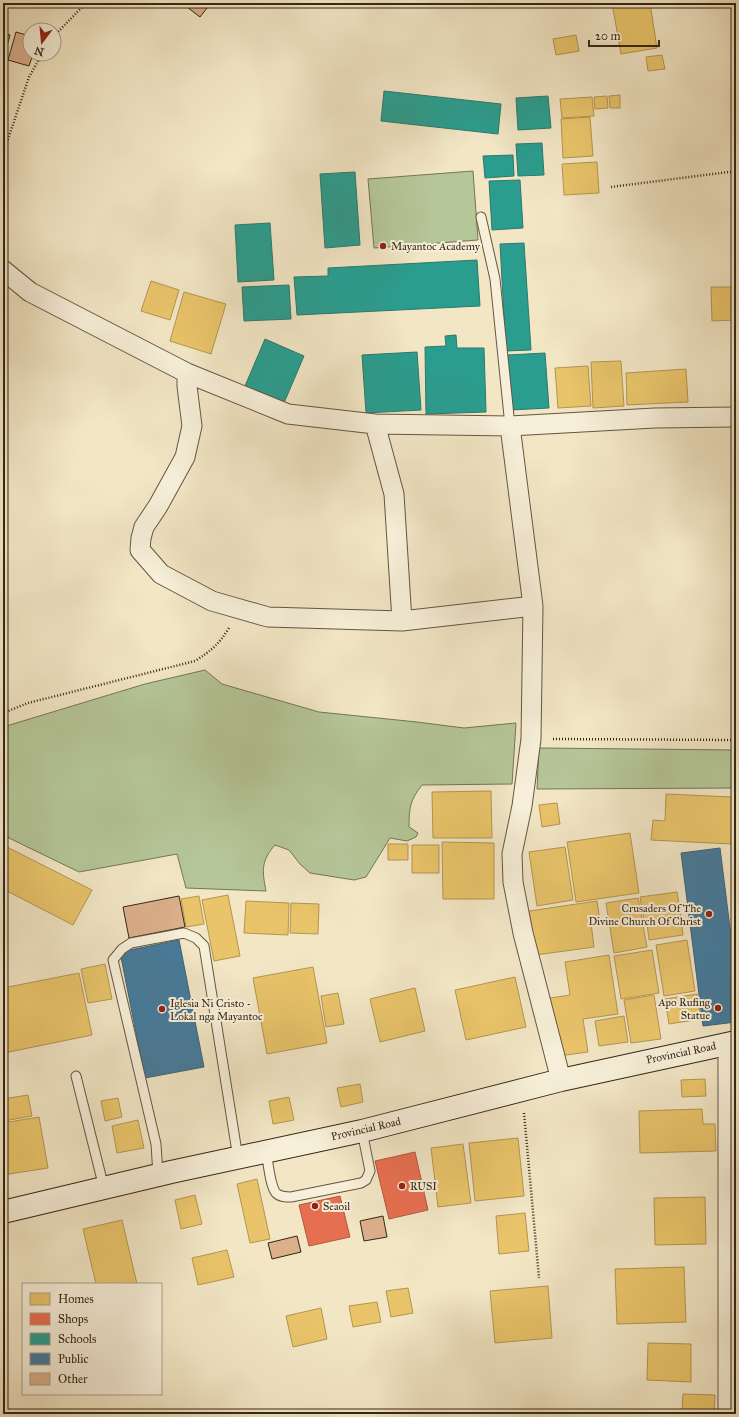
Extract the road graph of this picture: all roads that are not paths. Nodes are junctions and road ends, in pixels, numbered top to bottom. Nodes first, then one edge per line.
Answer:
1 (481, 217) dead end
2 (3, 270) edge
3 (186, 373) junction
4 (736, 417) edge
5 (375, 424) junction
6 (510, 426) junction
7 (533, 606) junction
8 (402, 621) junction
9 (732, 1043) edge
10 (76, 1076) dead end
11 (561, 1080) junction
12 (362, 1131) junction
13 (266, 1152) junction
14 (238, 1158) junction
15 (158, 1175) junction
16 (104, 1188) junction
17 (3, 1212) edge
18 (732, 1230) edge
19 (731, 1409) edge

1 - 6 lane
2 - 3 street
3 - 5 street
3 - 8 street
4 - 6 street
5 - 6 street
5 - 8 street
6 - 7 street
7 - 8 street
7 - 11 street
9 - 11 main road, Provincial Road
9 - 18 street
10 - 16 lane
11 - 12 main road, Provincial Road
12 - 13 main road, Provincial Road
12 - 13 lane
13 - 14 main road, Provincial Road
14 - 15 main road, Provincial Road
14 - 15 lane
15 - 16 main road, Provincial Road
16 - 17 main road, Provincial Road
18 - 19 street

